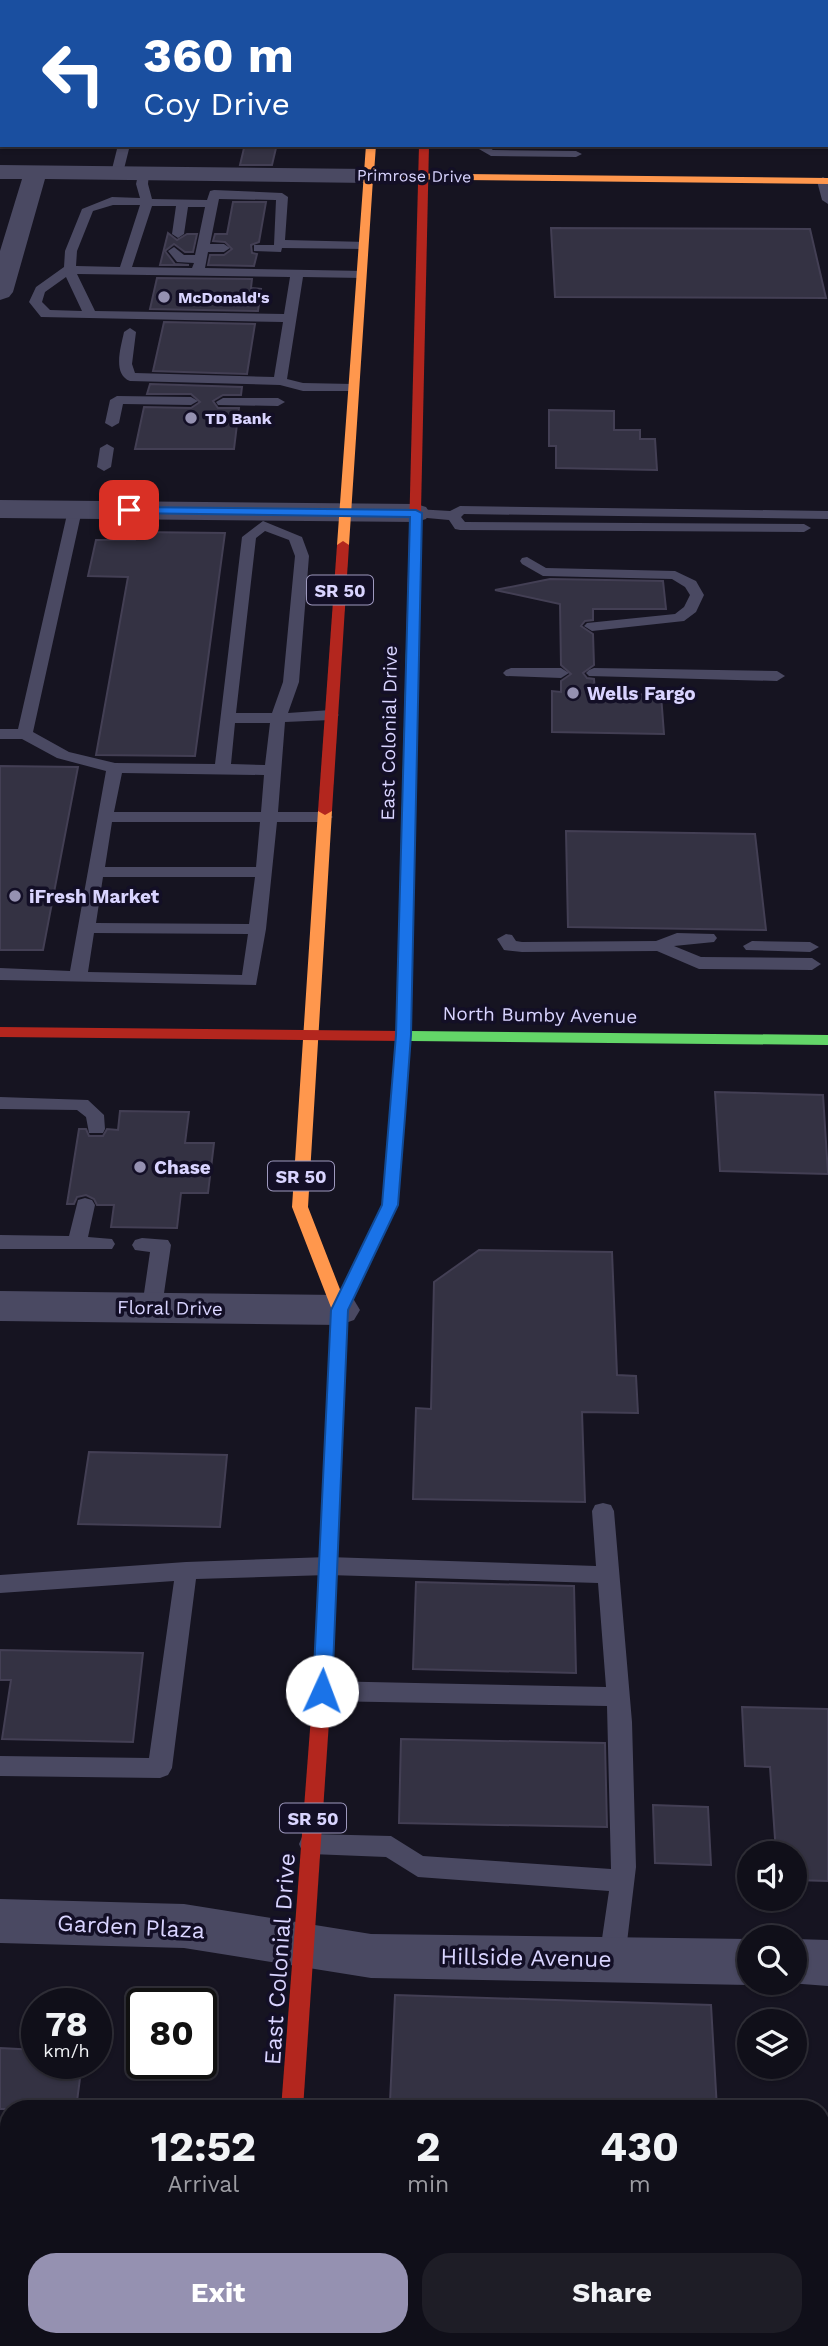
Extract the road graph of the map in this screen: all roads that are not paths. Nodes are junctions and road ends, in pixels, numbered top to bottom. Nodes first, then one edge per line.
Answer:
1 (124, 147) edge
2 (371, 147) edge
3 (424, 147) edge
4 (481, 147) edge
5 (575, 149) edge
6 (0, 172) edge
7 (36, 172) junction
8 (117, 173) junction
9 (143, 173) junction
10 (369, 176) junction
11 (423, 177) junction
12 (578, 178) junction
13 (826, 181) edge
14 (214, 195) junction
15 (828, 200) edge
16 (147, 204) junction
17 (182, 204) junction
18 (232, 207) dead end
19 (265, 207) dead end
20 (283, 208) junction
21 (178, 234) dead end
22 (225, 244) dead end
23 (258, 244) dead end
24 (278, 244) junction
25 (364, 246) junction
26 (174, 251) dead end
27 (202, 256) junction
28 (125, 269) junction
29 (68, 270) junction
30 (297, 274) junction
31 (362, 274) junction
32 (0, 292) edge
33 (90, 314) junction
34 (288, 318) junction
35 (130, 332) dead end
36 (280, 382) junction
37 (354, 388) junction
38 (191, 401) dead end
39 (223, 402) dead end
40 (278, 402) dead end
41 (112, 423) dead end
42 (107, 448) dead end
43 (104, 467) dead end
44 (75, 510) junction
45 (1, 513) edge
46 (345, 513) junction
47 (416, 513) junction
48 (828, 515) edge
49 (454, 516) junction
50 (264, 518) junction
51 (828, 528) edge
52 (527, 561) dead end
53 (592, 626) dead end
54 (511, 673) dead end
55 (561, 673) dead end
56 (594, 673) dead end
57 (778, 676) dead end
58 (331, 715) junction
59 (228, 718) junction
60 (278, 718) junction
61 (0, 734) edge
62 (25, 734) junction
63 (115, 768) junction
64 (222, 769) junction
65 (272, 770) junction
66 (104, 817) junction
67 (268, 817) junction
68 (325, 817) junction
69 (96, 872) junction
70 (264, 872) junction
71 (86, 928) junction
72 (257, 929) junction
73 (506, 939) dead end
74 (709, 942) dead end
75 (751, 942) dead end
76 (659, 946) junction
77 (0, 974) edge
78 (78, 976) junction
79 (0, 1032) edge
80 (309, 1035) junction
81 (403, 1035) junction
82 (828, 1040) edge
83 (0, 1103) edge
84 (96, 1129) dead end
85 (85, 1205) dead end
86 (0, 1242) edge
87 (77, 1244) junction
88 (106, 1244) dead end
89 (142, 1245) dead end
90 (0, 1306) edge
91 (152, 1307) junction
92 (340, 1310) junction
93 (603, 1511) dead end
94 (328, 1566) junction
95 (186, 1571) junction
96 (608, 1575) junction
97 (0, 1584) edge
98 (322, 1691) junction
99 (618, 1697) junction
100 (0, 1766) edge
101 (311, 1844) junction
102 (622, 1881) junction
103 (0, 1921) edge
104 (304, 1946) junction
105 (612, 1959) junction
106 (737, 1962) edge
107 (807, 1962) edge
108 (828, 1963) edge
109 (293, 2100) edge

1 - 8 lane
2 - 10 main road, East Colonial Drive / SR 50
3 - 11 main road, East Colonial Drive / SR 50
4 - 5 lane
5 - 12 lane
6 - 7 street, Primrose Drive
7 - 8 street, Primrose Drive
7 - 32 street
8 - 9 street, Primrose Drive
9 - 14 street, Primrose Drive
9 - 16 lane
10 - 11 main road, Primrose Drive
10 - 14 street, Primrose Drive
10 - 25 main road, East Colonial Drive / SR 50
11 - 12 main road, Primrose Drive
11 - 47 main road, East Colonial Drive / SR 50
12 - 13 main road, Primrose Drive
13 - 15 lane
14 - 17 lane
14 - 18 lane
14 - 20 lane
14 - 27 lane
16 - 17 lane
16 - 28 lane
16 - 29 lane
17 - 21 lane
19 - 20 lane
20 - 24 lane
22 - 27 lane
23 - 24 lane
24 - 25 lane
24 - 27 lane
25 - 31 main road, East Colonial Drive / SR 50
26 - 27 lane
27 - 28 lane
27 - 30 lane
28 - 29 lane
29 - 33 lane
29 - 33 lane
30 - 31 lane
30 - 34 lane
31 - 37 main road, East Colonial Drive / SR 50
33 - 34 lane
34 - 36 lane
35 - 36 lane
36 - 37 lane
37 - 46 main road, East Colonial Drive / SR 50
38 - 41 lane
39 - 40 lane
42 - 43 lane
44 - 45 street
44 - 50 street
44 - 62 lane
46 - 47 street
46 - 50 street
46 - 58 main road, East Colonial Drive / SR 50
47 - 49 lane
47 - 81 main road, East Colonial Drive / SR 50
48 - 49 lane
49 - 51 lane
50 - 59 lane
50 - 60 lane
52 - 53 lane
54 - 55 lane
56 - 57 lane
58 - 60 lane
58 - 68 main road, East Colonial Drive / SR 50
59 - 60 lane
59 - 64 lane
60 - 65 lane
61 - 62 lane
62 - 63 lane
63 - 64 lane
63 - 66 lane
64 - 65 lane
65 - 67 lane
66 - 67 lane
66 - 69 lane
67 - 68 lane
67 - 70 lane
68 - 80 main road, East Colonial Drive / SR 50
69 - 70 lane
69 - 71 lane
70 - 72 lane
71 - 72 lane
71 - 78 lane
72 - 78 lane
73 - 76 lane
74 - 76 lane
75 - 76 lane
77 - 78 lane
79 - 80 main road, North Bumby Avenue
80 - 81 main road, North Bumby Avenue
80 - 92 main road, East Colonial Drive / SR 50
81 - 82 main road, North Bumby Avenue
81 - 92 main road, East Colonial Drive / SR 50
83 - 84 lane
85 - 87 lane
86 - 87 lane
87 - 88 lane
89 - 91 lane
90 - 91 street, Floral Drive
91 - 92 street, Floral Drive
92 - 94 main road, East Colonial Drive / SR 50
93 - 96 lane
94 - 95 lane
94 - 96 lane
94 - 98 main road, East Colonial Drive / SR 50
95 - 97 lane
95 - 100 lane
96 - 99 lane
98 - 99 lane
98 - 101 main road, East Colonial Drive / SR 50
99 - 102 lane
101 - 102 lane
101 - 104 main road, East Colonial Drive / SR 50
102 - 105 lane
103 - 104 street, Garden Plaza
104 - 105 street, Hillside Avenue
104 - 109 main road, East Colonial Drive / SR 50
105 - 106 street, Hillside Avenue
107 - 108 street

